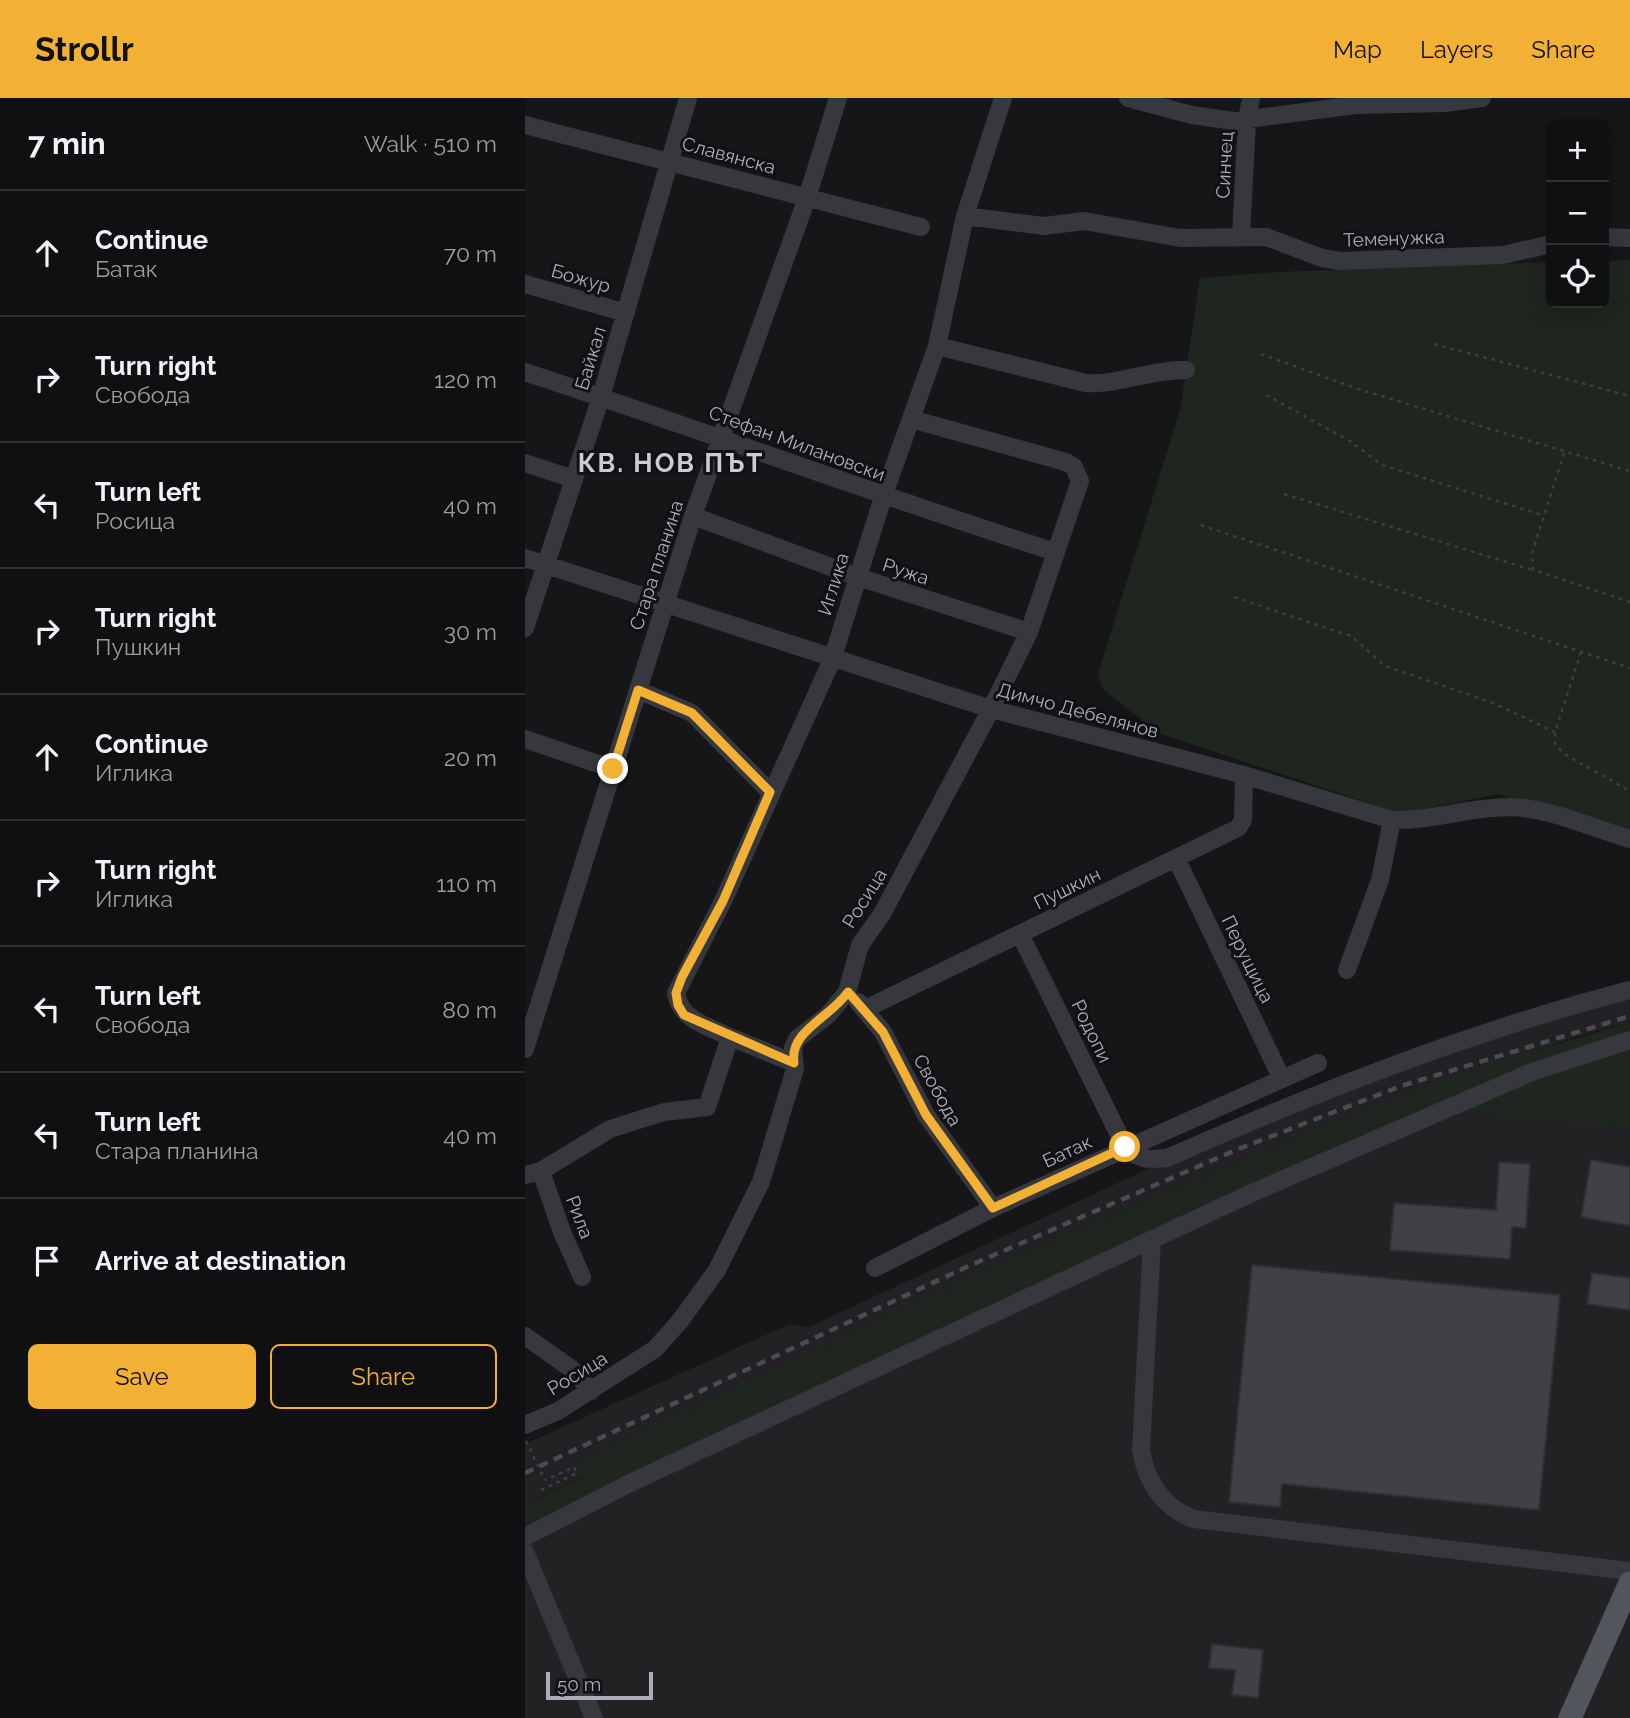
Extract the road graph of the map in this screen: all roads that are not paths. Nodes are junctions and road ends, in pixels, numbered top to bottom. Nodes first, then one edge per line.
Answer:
1 (688, 98) edge
2 (838, 98) edge
3 (1003, 98) edge
4 (1128, 98) edge
5 (1251, 98) edge
6 (1482, 98) edge
7 (1247, 120) junction
8 (525, 125) edge
9 (671, 160) junction
10 (807, 198) junction
11 (965, 216) junction
12 (921, 227) dead end
13 (1241, 236) junction
14 (1609, 237) edge
15 (1630, 238) edge
16 (1547, 245) edge
17 (525, 284) edge
18 (626, 313) junction
19 (937, 346) junction
20 (1186, 370) dead end
21 (525, 372) edge
22 (601, 397) junction
23 (911, 419) junction
24 (721, 437) junction
25 (525, 463) edge
26 (574, 479) junction
27 (883, 497) junction
28 (693, 516) junction
29 (1055, 552) junction
30 (525, 558) edge
31 (545, 565) junction
32 (857, 577) junction
33 (665, 604) junction
34 (525, 628) edge
35 (1028, 632) junction
36 (832, 660) junction
37 (638, 690) junction
38 (992, 709) junction
39 (525, 739) edge
40 (613, 769) junction
41 (1244, 775) junction
42 (770, 792) junction
43 (1392, 820) junction
44 (1630, 839) edge
45 (1176, 858) junction
46 (1020, 934) junction
47 (1347, 970) dead end
48 (1630, 990) edge
49 (848, 992) junction
50 (865, 1009) junction
51 (730, 1037) junction
52 (1630, 1040) edge
53 (525, 1049) edge
54 (1318, 1062) dead end
55 (794, 1063) junction
56 (1282, 1079) junction
57 (1125, 1147) junction
58 (533, 1173) edge
59 (993, 1208) junction
60 (1152, 1239) junction
61 (875, 1268) dead end
62 (582, 1277) dead end
63 (525, 1336) edge
64 (591, 1391) junction
65 (525, 1425) edge
66 (525, 1537) edge
67 (525, 1552) edge
68 (1630, 1571) edge
69 (1630, 1583) edge
70 (594, 1718) edge
71 (1570, 1718) edge

1 - 9 street, Байкал
2 - 10 street, Стара планина
3 - 11 street, Иглика
4 - 7 street
5 - 7 street, Синчец
6 - 7 street
7 - 13 street, Синчец
8 - 9 street, Славянска
9 - 10 street, Славянска
9 - 18 street, Байкал
10 - 12 street, Славянска
10 - 24 street, Стара планина
11 - 13 street
11 - 19 street, Иглика
13 - 16 street, Теменужка
14 - 15 street
17 - 18 street, Божур
18 - 22 street, Байкал
19 - 20 street
19 - 23 street, Иглика
21 - 22 street, Стефан Милановски
22 - 24 street, Стефан Милановски
22 - 26 street, Байкал
23 - 27 street, Иглика
23 - 29 street, Росица
24 - 27 street, Стефан Милановски
24 - 28 street, Стара планина
25 - 26 street
26 - 31 street, Байкал
27 - 29 street, Стефан Милановски
27 - 32 street, Иглика
28 - 32 street, Ружа
28 - 33 street, Стара планина
29 - 35 street, Росица
30 - 31 street, Димчо Дебелянов
31 - 33 street, Димчо Дебелянов
31 - 34 street, Байкал
32 - 35 street, Ружа
32 - 36 street, Иглика
33 - 36 street, Димчо Дебелянов
33 - 37 street, Стара планина
35 - 38 street, Росица
36 - 38 street, Димчо Дебелянов
36 - 42 street, Иглика
37 - 40 street, Стара планина
37 - 42 street
38 - 41 street, Димчо Дебелянов
38 - 49 street, Росица
39 - 40 street
40 - 53 street, Стара планина
41 - 43 street, Димчо Дебелянов
41 - 45 street, Пушкин
42 - 51 street, Иглика
43 - 44 street, Димчо Дебелянов
43 - 47 street
45 - 46 street, Пушкин
45 - 56 street, Перущица
46 - 50 street, Пушкин
46 - 57 street, Родопи
48 - 57 street
49 - 50 street, Свобода
49 - 55 street, Росица
50 - 59 street, Свобода
51 - 55 street
51 - 58 street
52 - 60 street
54 - 56 street, Батак
55 - 64 street, Росица
56 - 57 street, Батак
57 - 59 street, Батак
58 - 62 street, Рила
59 - 61 street, Батак
60 - 66 street
60 - 68 street
63 - 64 street
64 - 65 street, Росица
67 - 70 street
69 - 71 main road

